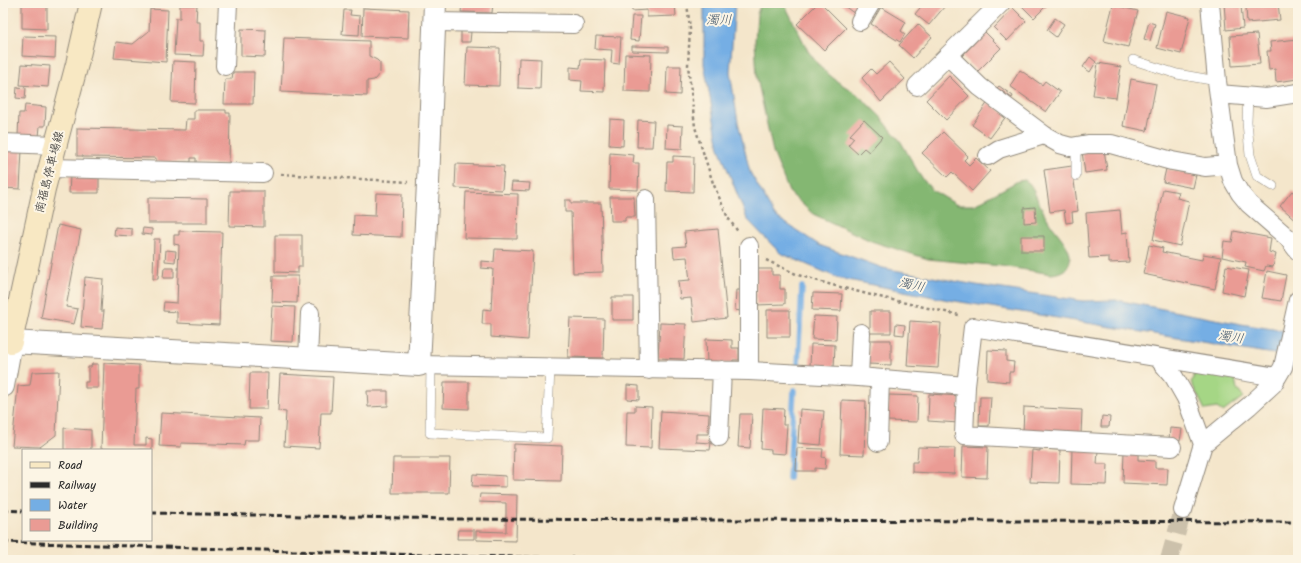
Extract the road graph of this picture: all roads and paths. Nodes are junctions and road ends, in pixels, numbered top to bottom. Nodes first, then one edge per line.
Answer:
1 (91, 3) edge
2 (228, 3) edge
3 (687, 3) edge
4 (871, 3) edge
5 (1001, 3) edge
6 (1210, 3) edge
7 (434, 12) edge
8 (860, 20) dead end
9 (574, 24) dead end
10 (948, 56) junction
11 (1132, 60) dead end
12 (225, 66) dead end
13 (918, 86) dead end
14 (1218, 87) junction
15 (1298, 93) edge
16 (1248, 96) junction
17 (1044, 135) junction
18 (3, 143) edge
19 (56, 145) junction
20 (1076, 146) junction
21 (988, 156) dead end
22 (1228, 165) junction
23 (50, 168) junction
24 (263, 173) joint
25 (1076, 176) dead end
26 (428, 183) junction
27 (1273, 186) dead end
28 (646, 200) dead end
29 (749, 246) junction
30 (1298, 251) edge
31 (1296, 309) edge
32 (310, 313) dead end
33 (973, 327) junction
34 (861, 333) dead end
35 (7, 342) edge
36 (1158, 358) junction
37 (308, 359) junction
38 (425, 365) junction
39 (550, 368) junction
40 (649, 370) junction
41 (722, 370) junction
42 (749, 371) junction
43 (1280, 372) junction
44 (860, 377) junction
45 (880, 379) junction
46 (3, 386) edge
47 (966, 386) junction
48 (719, 437) dead end
49 (878, 442) dead end
50 (1203, 444) junction
51 (1172, 447) dead end
52 (1183, 510) tunnel mouth

1 - 19 main road, 南福島停車場線
2 - 12 street
3 - 29 path
4 - 8 street
5 - 10 street
6 - 14 street
7 - 9 street
7 - 26 street
10 - 13 street
10 - 17 street
11 - 14 lane
14 - 16 street
14 - 22 street
15 - 16 street
16 - 27 lane
17 - 20 street
17 - 21 street
18 - 19 street
19 - 23 main road, 南福島停車場線
20 - 22 street
20 - 25 lane
22 - 30 street
23 - 24 street
23 - 35 main road, 南福島停車場線
24 - 26 path
26 - 38 street
28 - 40 street
29 - 33 path
29 - 42 street
31 - 43 street
32 - 37 street
33 - 36 street
33 - 47 street
34 - 44 street
35 - 37 street
35 - 46 street
36 - 43 street
36 - 50 street
37 - 38 street
38 - 39 street
38 - 39 lane
39 - 40 street
40 - 41 street
41 - 42 street
41 - 48 street
42 - 44 street
43 - 50 street
44 - 45 street
45 - 47 street
45 - 49 street
47 - 51 street
50 - 52 street

